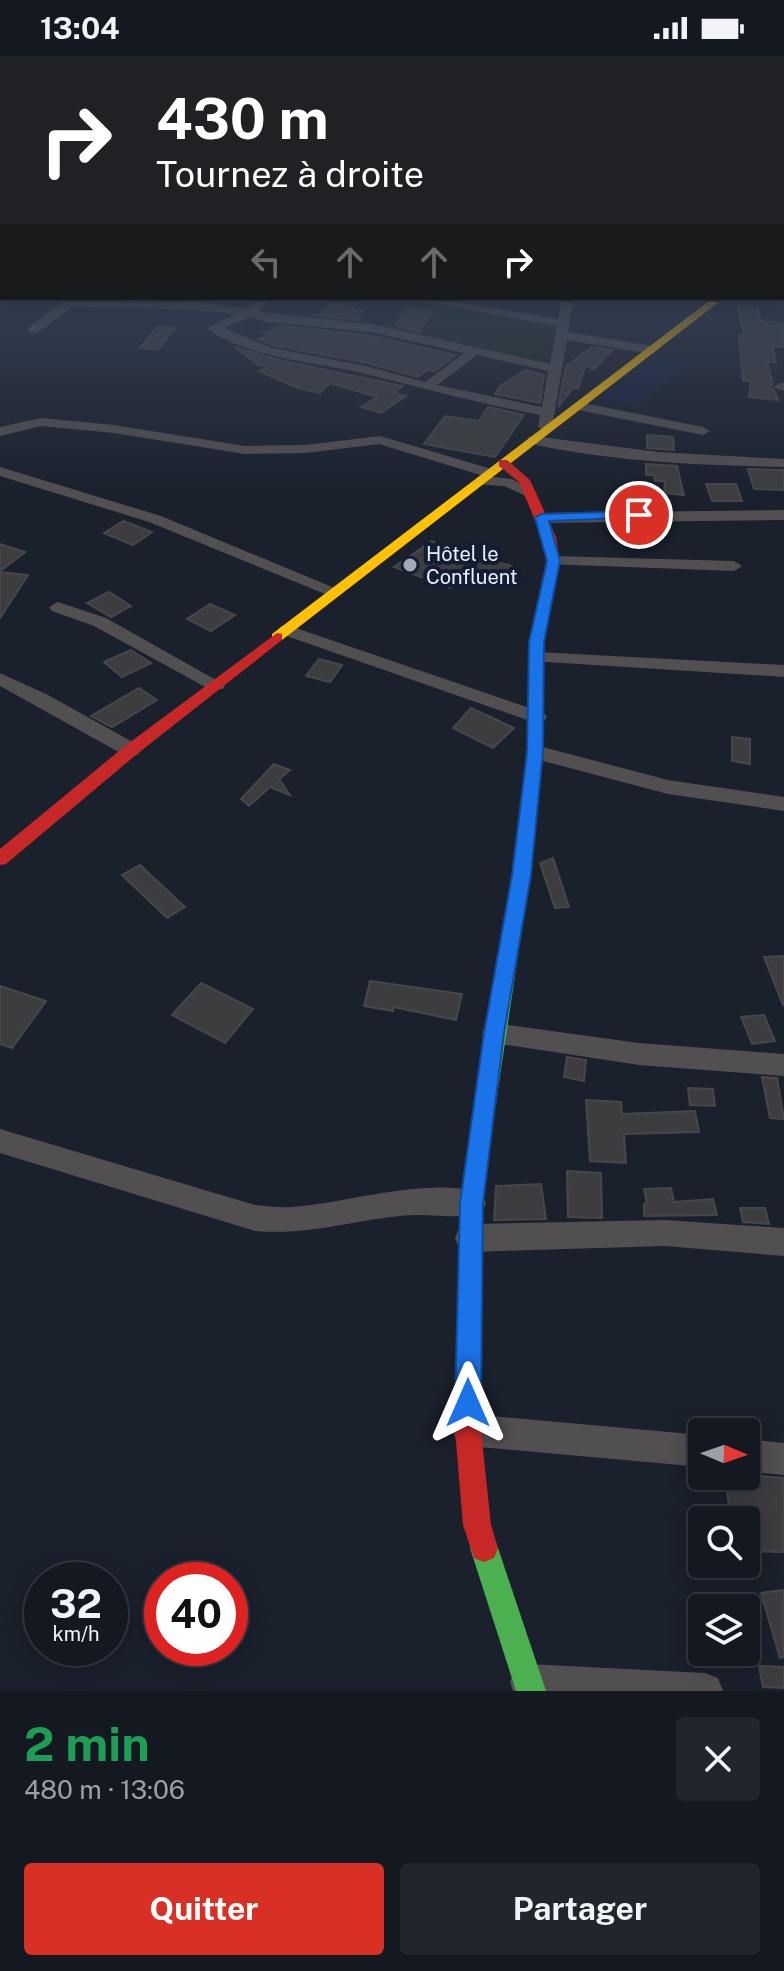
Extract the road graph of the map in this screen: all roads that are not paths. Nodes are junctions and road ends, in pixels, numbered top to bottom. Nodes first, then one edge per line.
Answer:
1 (255, 345) edge
2 (445, 345) edge
3 (559, 345) edge
4 (632, 345) edge
5 (658, 345) edge
6 (652, 350) junction
7 (473, 352) junction
8 (555, 369) junction
9 (428, 386) junction
10 (578, 406) junction
11 (547, 412) junction
12 (703, 431) dead end
13 (0, 432) edge
14 (538, 436) junction
15 (784, 463) edge
16 (0, 471) edge
17 (491, 472) junction
18 (528, 492) junction
19 (784, 515) edge
20 (541, 518) junction
21 (553, 561) junction
22 (734, 566) dead end
23 (336, 592) junction
24 (58, 607) dead end
25 (287, 630) junction
26 (537, 657) junction
27 (784, 671) edge
28 (0, 679) edge
29 (216, 685) junction
30 (537, 717) junction
31 (131, 750) junction
32 (535, 752) junction
33 (784, 804) edge
34 (0, 859) edge
35 (494, 1033) junction
36 (784, 1065) edge
37 (0, 1141) edge
38 (472, 1203) junction
39 (469, 1238) junction
40 (784, 1242) edge
41 (468, 1430) junction
42 (688, 1450) edge
43 (760, 1456) edge
44 (784, 1459) edge
45 (529, 1687) edge
46 (705, 1691) edge

1 - 9 street
2 - 7 street
3 - 8 street
4 - 6 street
5 - 6 street
6 - 10 street
7 - 8 street
7 - 9 street
8 - 11 street
9 - 11 street
10 - 12 street
10 - 14 street
11 - 14 street
13 - 17 street
14 - 15 street
14 - 17 street
16 - 23 street
17 - 18 street
17 - 18 street
17 - 23 street
18 - 20 street
19 - 20 street
20 - 21 street
21 - 22 street
21 - 26 street
23 - 25 street
24 - 29 street
25 - 29 street
25 - 30 street
26 - 27 street
26 - 30 street
28 - 31 street
29 - 31 street
30 - 32 street
31 - 34 street
32 - 33 street
32 - 35 street
35 - 36 street
35 - 38 street
37 - 38 street
38 - 39 street
39 - 40 street
39 - 41 street
41 - 42 street
41 - 45 street
43 - 44 street
45 - 46 street

